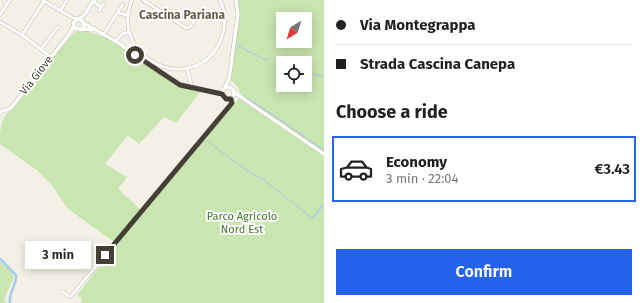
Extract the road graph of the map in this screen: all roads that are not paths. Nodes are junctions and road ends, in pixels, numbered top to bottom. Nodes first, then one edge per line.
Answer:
1 (10, 0) edge
2 (66, 0) edge
3 (132, 0) edge
4 (220, 0) edge
5 (236, 0) edge
6 (46, 1) edge
7 (94, 1) edge
8 (145, 1) edge
9 (104, 3) dead end
10 (123, 4) dead end
11 (101, 7) junction
12 (88, 10) junction
13 (62, 11) junction
14 (99, 11) dead end
15 (118, 12) junction
16 (0, 15) edge
17 (128, 15) junction
18 (198, 16) dead end
19 (79, 19) junction
20 (0, 22) edge
21 (84, 22) junction
22 (74, 25) junction
23 (58, 27) dead end
24 (79, 30) junction
25 (97, 31) junction
26 (105, 32) dead end
27 (129, 32) junction
28 (22, 35) junction
29 (68, 36) junction
30 (116, 41) junction
31 (41, 49) junction
32 (51, 57) junction
33 (187, 68) junction
34 (229, 74) junction
35 (193, 88) junction
36 (224, 88) junction
37 (233, 88) junction
38 (212, 92) junction
39 (235, 93) junction
40 (222, 94) junction
41 (232, 98) junction
42 (244, 100) junction
43 (1, 112) edge
44 (324, 154) edge
45 (62, 291) dead end

1 - 16 street
2 - 13 street
3 - 17 street
4 - 33 street
5 - 34 street
6 - 13 street
6 - 28 street
7 - 11 street
7 - 12 street
8 - 18 street
9 - 11 street
10 - 15 street
11 - 14 street
12 - 19 street, Via Giove
12 - 21 street
13 - 19 street
13 - 22 street
15 - 17 street
15 - 26 street
17 - 27 street
19 - 21 street
19 - 22 street, Via Giove
20 - 28 street
21 - 24 street
21 - 25 street
22 - 24 street
22 - 29 street, Via Giove
23 - 31 street
24 - 25 street
24 - 29 street, Via Giove
25 - 30 street
27 - 30 street
27 - 33 street
28 - 31 street
29 - 32 street, Via Giove
30 - 35 street
31 - 32 street
32 - 43 street, Via Giove
33 - 35 street
34 - 36 street
34 - 37 street
35 - 38 street
36 - 37 street
36 - 38 street
36 - 40 street
37 - 39 street
38 - 40 street
39 - 41 street
39 - 42 street
40 - 41 street
41 - 42 street
41 - 45 street
42 - 44 street

